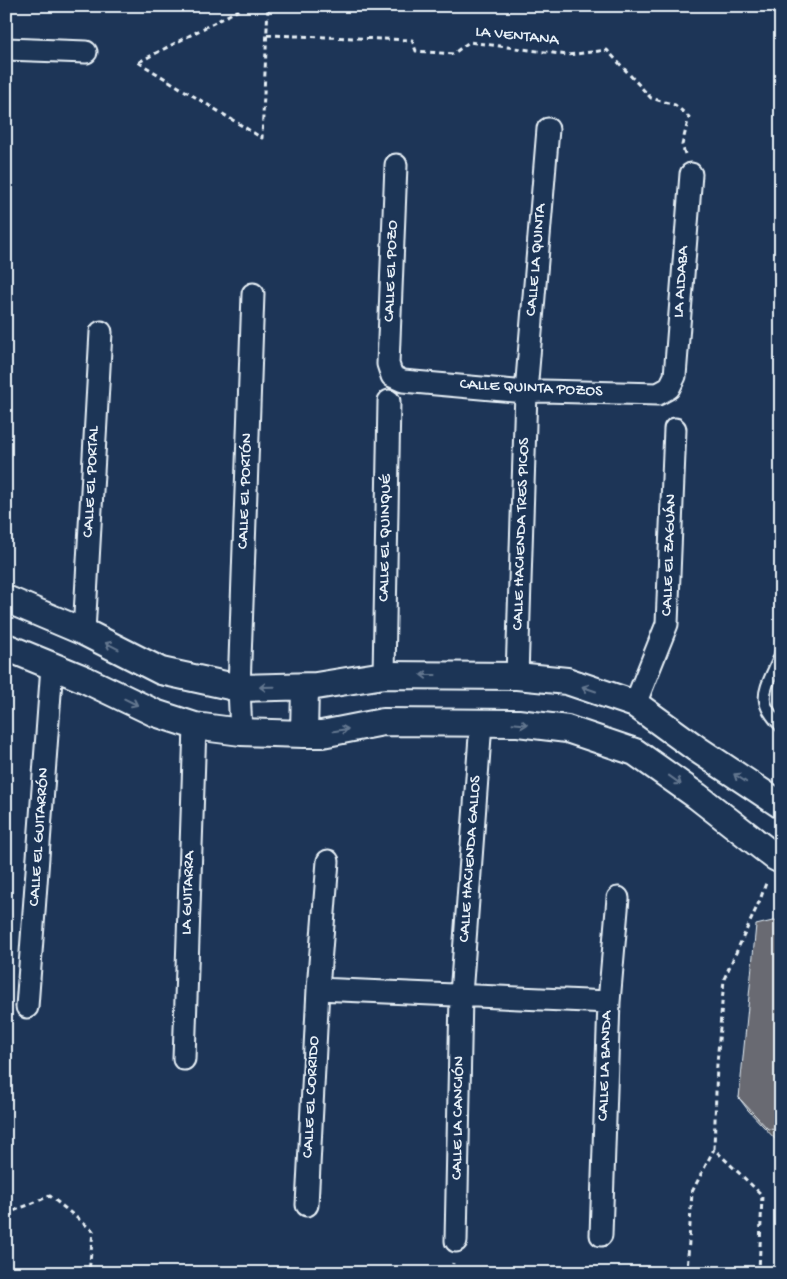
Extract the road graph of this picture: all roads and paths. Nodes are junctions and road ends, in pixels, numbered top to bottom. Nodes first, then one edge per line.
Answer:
1 (246, 6) edge
2 (268, 6) edge
3 (267, 35) junction
4 (6, 49) edge
5 (86, 52) dead end
6 (548, 129) dead end
7 (396, 166) dead end
8 (691, 174) joint
9 (253, 294) dead end
10 (101, 332) dead end
11 (392, 376) joint
12 (669, 388) joint
13 (526, 392) junction
14 (389, 401) dead end
15 (675, 429) dead end
16 (6, 599) edge
17 (84, 632) junction
18 (6, 647) edge
19 (781, 650) edge
20 (52, 666) junction
21 (384, 675) junction
22 (517, 676) junction
23 (305, 687) junction
24 (239, 688) junction
25 (636, 704) junction
26 (481, 723) junction
27 (195, 726) junction
28 (781, 727) edge
29 (241, 732) junction
30 (304, 734) junction
31 (781, 805) edge
32 (778, 858) edge
33 (328, 862) dead end
34 (618, 898) dead end
35 (318, 989) junction
36 (461, 995) junction
37 (609, 1002) junction
38 (27, 1007) dead end
39 (184, 1059) dead end
40 (714, 1149) junction
41 (307, 1205) dead end
42 (6, 1214) edge
43 (601, 1235) dead end
44 (456, 1241) dead end
45 (89, 1273) edge
46 (686, 1273) edge
47 (759, 1273) edge

1 - 3 path
2 - 3 path
3 - 8 path, LA VENTANA
4 - 5 street
6 - 13 street, CALLE LA QUINTA
7 - 11 street, CALLE EL POZO
8 - 12 street, LA ALDABA
9 - 24 street, CALLE EL PORTÓN
10 - 17 street, CALLE EL PORTAL
11 - 13 street, CALLE QUINTA POZOS
12 - 13 street, CALLE QUINTA POZOS
13 - 22 street, CALLE HACIENDA TRES PICOS
14 - 21 street, CALLE EL QUINQUÉ
15 - 25 street, CALLE EL ZAGUÁN
16 - 17 street
24 -> 17 street
18 - 20 street
19 - 28 lane
20 -> 27 street
20 - 38 street, CALLE EL GUITARRÓN
22 -> 21 street
21 - 23 street
25 -> 22 street
23 -> 24 street
23 - 30 street
24 - 29 street, CALLE EL PORTÓN
31 -> 25 street
30 -> 26 street
26 -> 32 street
26 - 36 street, CALLE HACIENDA GALLOS
27 - 29 street
27 - 39 street, LA GUITARRA
29 - 30 street
32 - 40 path
33 - 35 street, CALLE EL CORRIDO
34 - 37 street, CALLE LA BANDA
35 - 36 street
35 - 41 street, CALLE EL CORRIDO
36 - 37 street
36 - 44 street, CALLE LA CANCIÓN
37 - 43 street, CALLE LA BANDA
40 - 46 path
40 - 47 path
42 - 45 path

